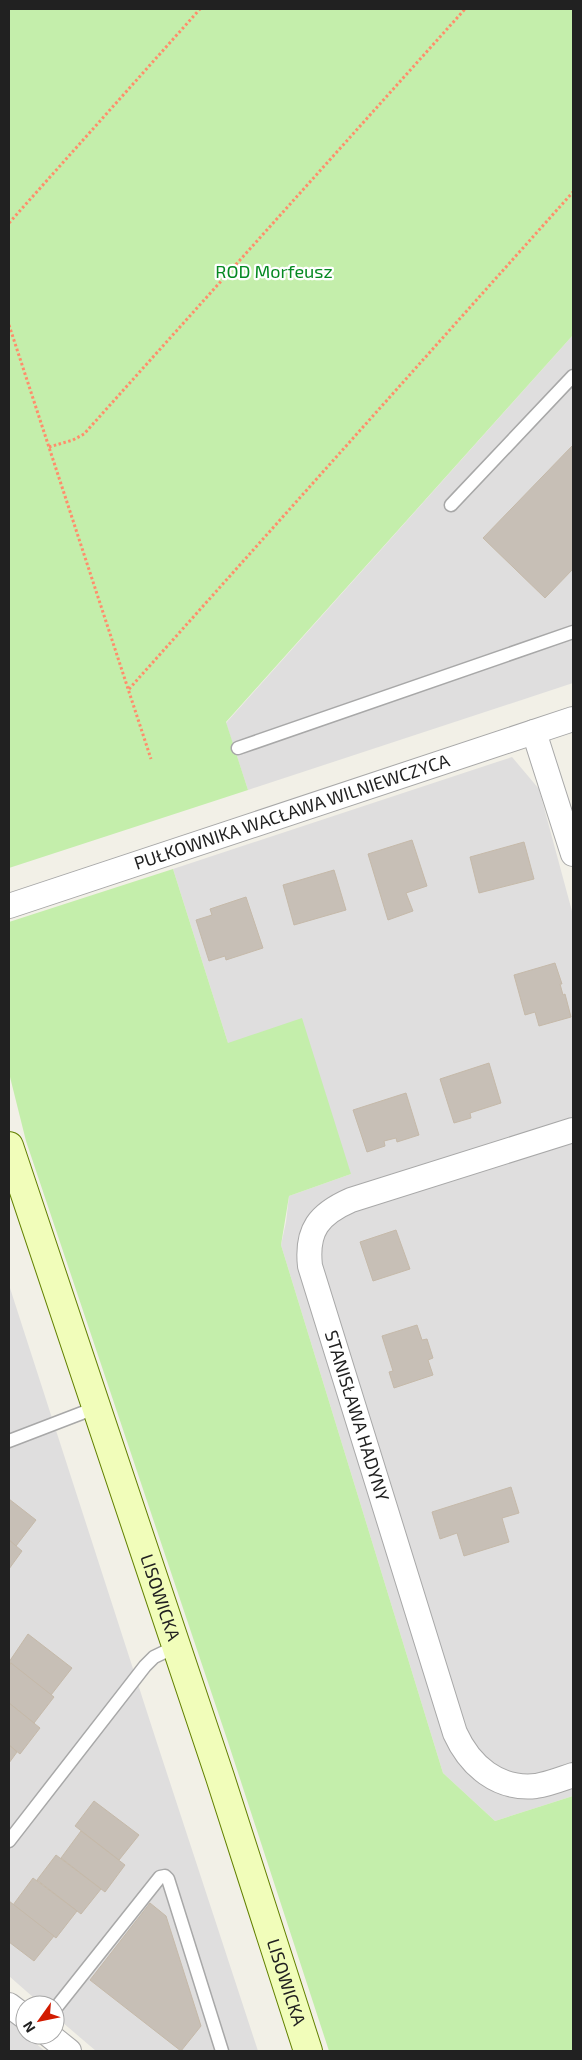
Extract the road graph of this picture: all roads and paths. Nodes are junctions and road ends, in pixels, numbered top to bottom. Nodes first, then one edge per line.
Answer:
1 (200, 9) edge
2 (465, 9) edge
3 (573, 192) edge
4 (9, 223) edge
5 (9, 325) edge
6 (573, 376) edge
7 (48, 447) junction
8 (451, 505) dead end
9 (573, 632) edge
10 (129, 689) junction
11 (573, 719) edge
12 (534, 732) junction
13 (238, 748) dead end
14 (151, 758) dead end
15 (573, 854) edge
16 (9, 906) edge
17 (573, 1130) edge
18 (9, 1146) edge
19 (95, 1408) junction
20 (9, 1441) edge
21 (175, 1647) junction
22 (573, 1775) edge
23 (9, 1841) edge
24 (65, 1996) edge
25 (222, 2051) edge
26 (308, 2051) edge

1 - 4 path
2 - 7 path
3 - 10 path
5 - 7 path
6 - 8 lane
7 - 10 path
9 - 13 lane
10 - 14 path
11 - 12 street, PUŁKOWNIKA WACŁAWA WILNIEWCZYCA
12 - 15 street
12 - 16 street, PUŁKOWNIKA WACŁAWA WILNIEWCZYCA
17 - 22 street, STANISŁAWA HADYNY
18 - 19 main road, LISOWICKA
19 - 20 lane
19 - 21 main road, LISOWICKA
21 - 23 lane
21 - 26 main road, LISOWICKA
24 - 25 lane

